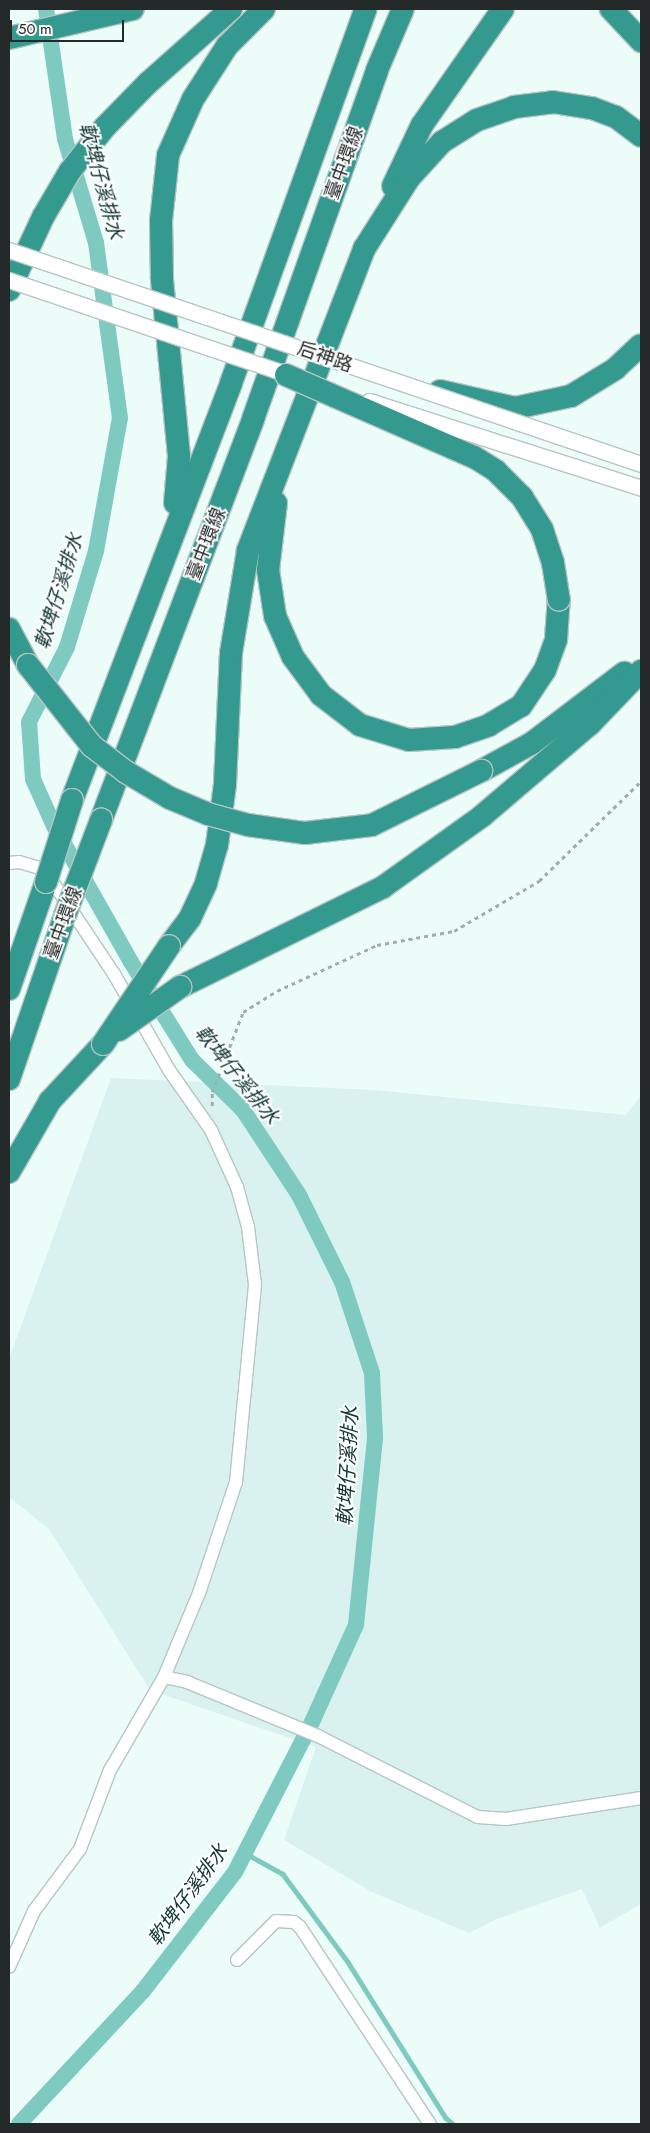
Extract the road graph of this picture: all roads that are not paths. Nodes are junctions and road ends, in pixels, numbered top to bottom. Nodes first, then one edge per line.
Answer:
1 (133, 9) edge
2 (231, 9) edge
3 (264, 9) edge
4 (366, 9) edge
5 (403, 9) edge
6 (611, 9) edge
7 (500, 13) edge
8 (9, 38) edge
9 (641, 40) edge
10 (641, 136) edge
11 (364, 249) junction
12 (9, 250) edge
13 (9, 280) edge
14 (9, 290) edge
15 (641, 345) edge
16 (286, 375) junction
17 (402, 383) junction
18 (285, 454) junction
19 (641, 464) edge
20 (641, 488) edge
21 (170, 536) junction
22 (9, 629) edge
23 (641, 661) edge
24 (641, 671) edge
25 (9, 863) edge
26 (9, 990) edge
27 (103, 1044) junction
28 (9, 1079) edge
29 (9, 1172) edge
30 (164, 1677) junction
31 (641, 1798) edge
32 (237, 1960) dead end
33 (9, 1967) edge
34 (430, 2124) edge

1 - 8 highway
2 - 14 highway
3 - 21 highway
4 - 21 highway, 臺中環線
5 - 28 highway, 臺中環線, bridge
6 - 9 highway
7 - 11 highway
10 - 11 highway
11 - 18 highway
12 - 17 street, 后神路, bridge
13 - 16 street, 后神路, bridge
15 - 17 highway, bridge
16 - 18 highway, bridge
16 - 20 street, 后神路, bridge
17 - 19 street, 后神路, bridge
18 - 27 highway, bridge
21 - 26 highway, 臺中環線, bridge
22 - 23 highway, bridge
24 - 27 highway, bridge
25 - 30 street
27 - 29 highway
30 - 31 street
30 - 33 street
32 - 34 street

